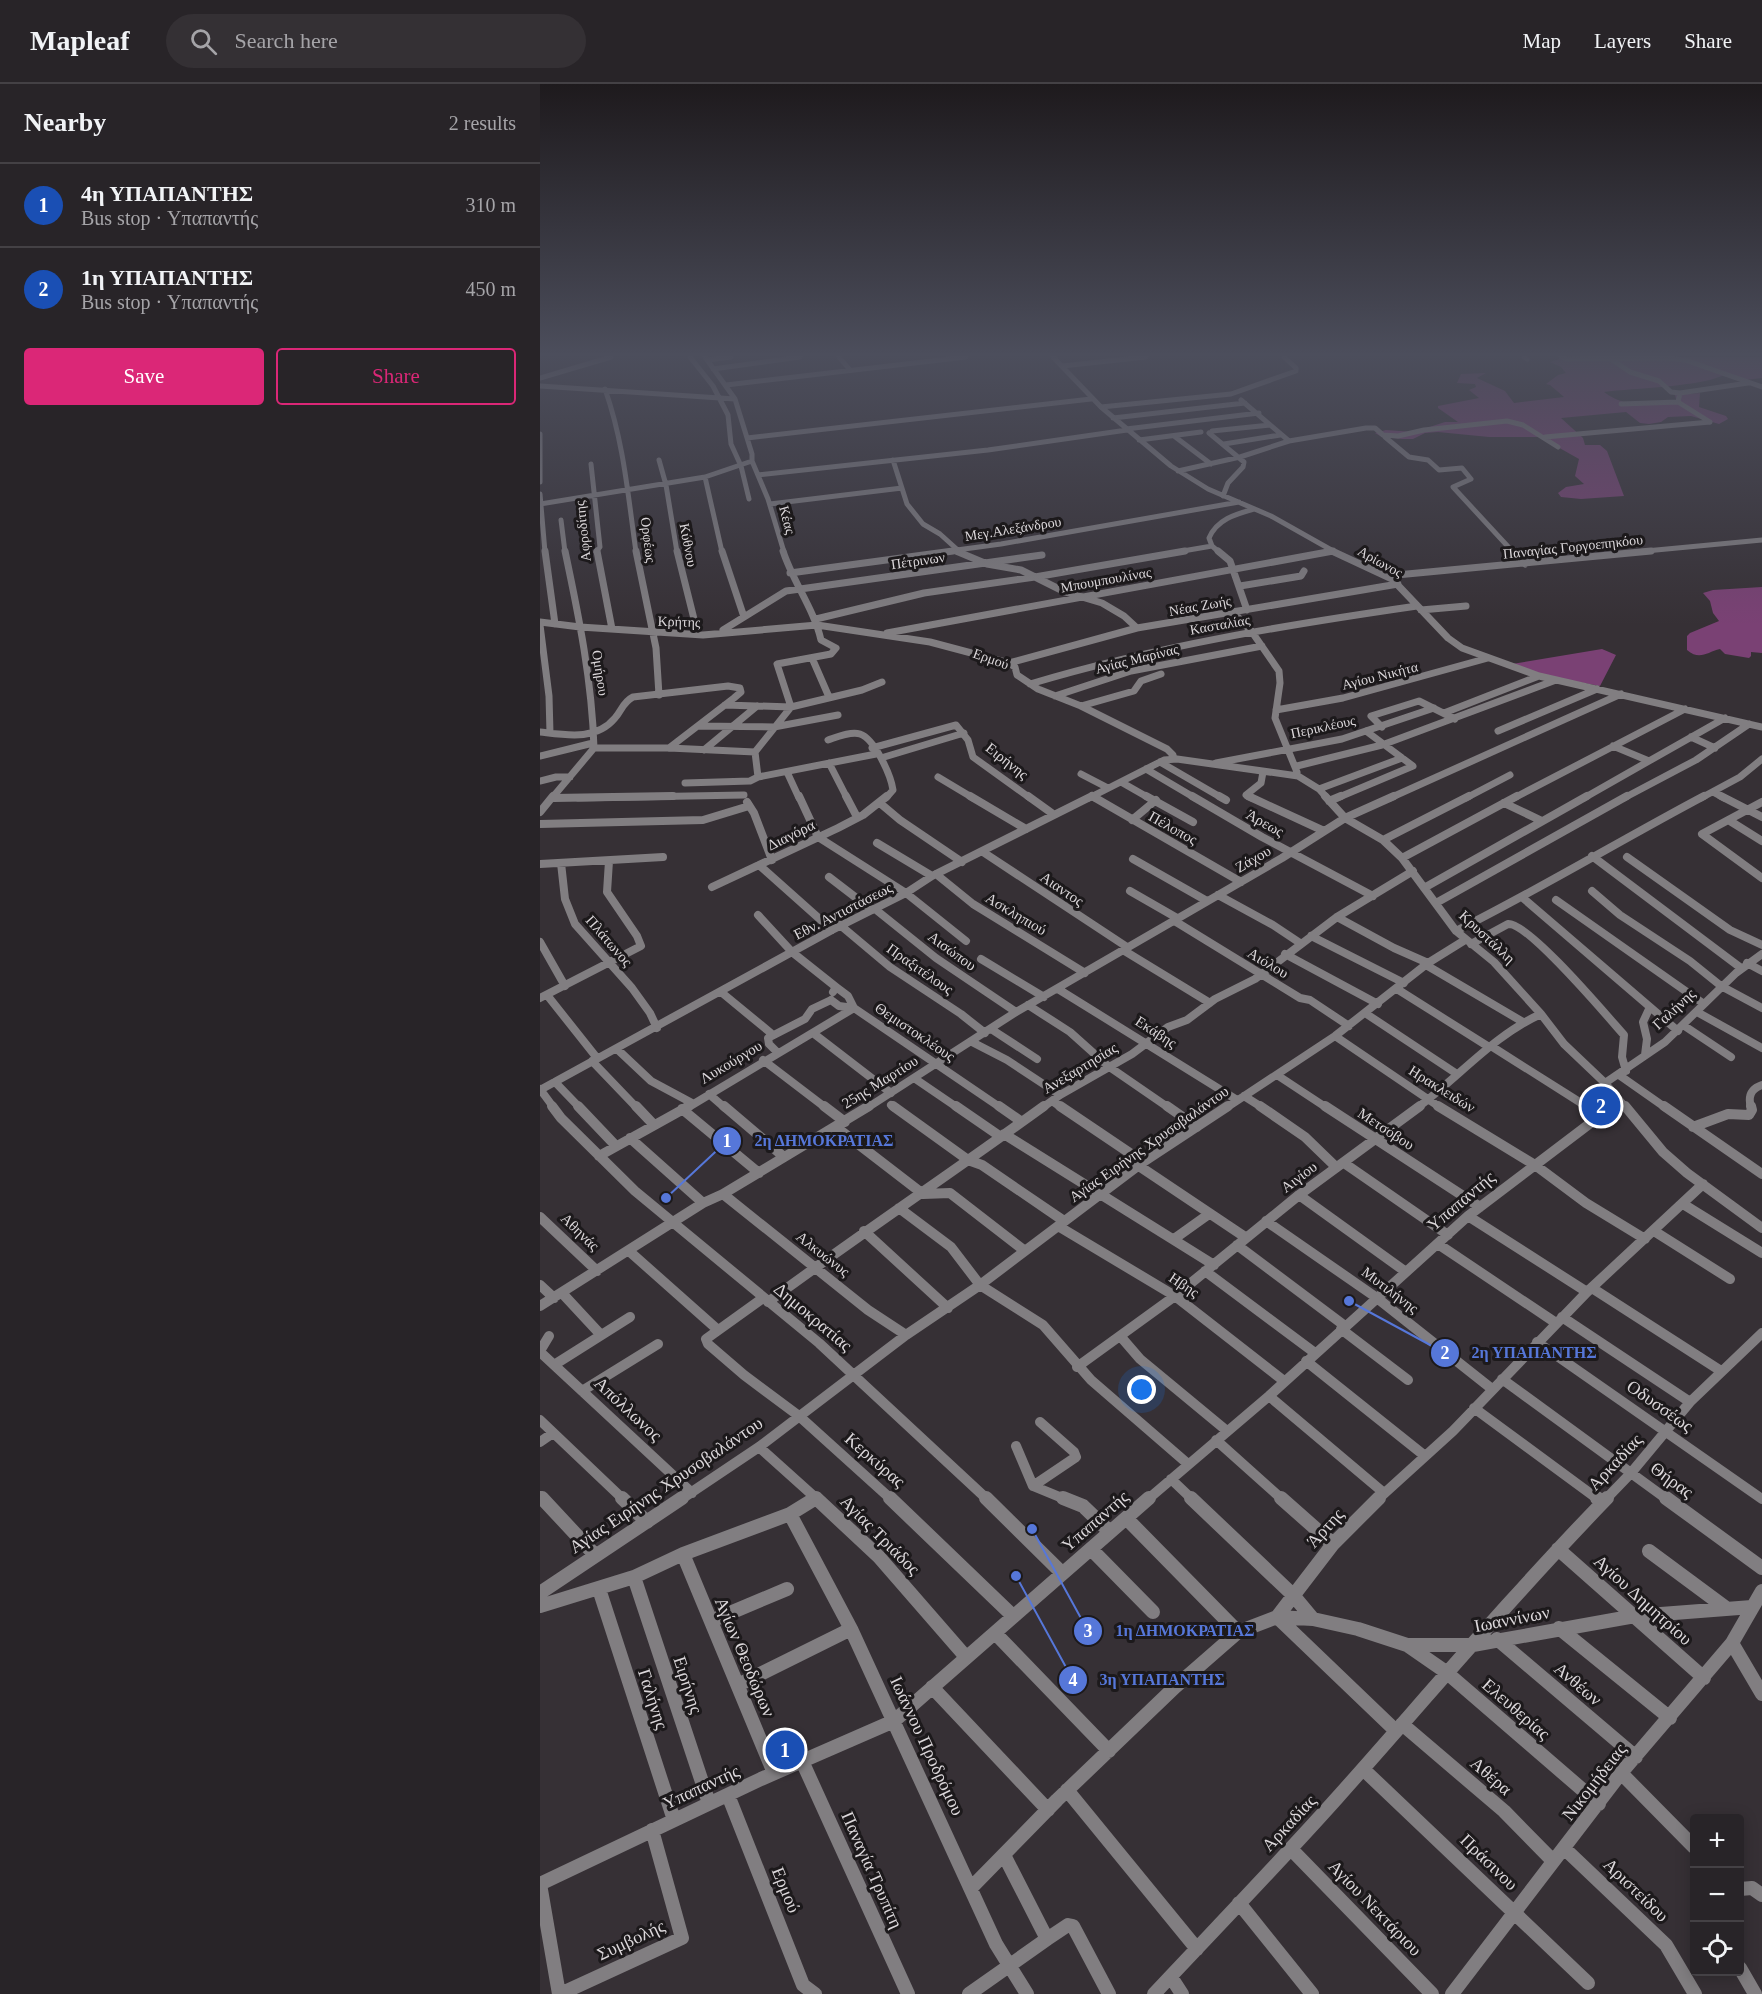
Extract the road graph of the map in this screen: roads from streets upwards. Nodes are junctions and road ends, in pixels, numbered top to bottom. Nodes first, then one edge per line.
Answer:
1 (540, 446) edge
2 (621, 446) edge
3 (732, 446) edge
4 (749, 446) edge
5 (1010, 446) edge
6 (1147, 446) edge
7 (1187, 446) edge
8 (1227, 446) edge
9 (1273, 446) edge
10 (1396, 446) edge
11 (1240, 457) junction
12 (659, 460) dead end
13 (893, 460) junction
14 (752, 461) junction
15 (591, 464) dead end
16 (1211, 464) junction
17 (741, 466) junction
18 (1178, 471) junction
19 (758, 475) junction
20 (705, 477) junction
21 (540, 482) edge
22 (666, 485) junction
23 (903, 488) junction
24 (629, 491) junction
25 (540, 494) edge
26 (593, 496) junction
27 (1223, 496) junction
28 (749, 499) dead end
29 (1239, 502) junction
30 (540, 504) edge
31 (770, 504) junction
32 (1254, 509) junction
33 (561, 520) dead end
34 (1762, 540) edge
35 (1212, 546) junction
36 (955, 550) junction
37 (1333, 551) junction
38 (1042, 555) dead end
39 (987, 564) junction
40 (1525, 564) junction
41 (1232, 570) junction
42 (1304, 571) dead end
43 (790, 573) junction
44 (1386, 576) junction
45 (1035, 577) junction
46 (1398, 584) junction
47 (1240, 586) junction
48 (798, 589) junction
49 (1086, 597) junction
50 (1466, 606) dead end
51 (1419, 608) junction
52 (1247, 610) junction
53 (1233, 612) junction
54 (744, 617) junction
55 (816, 622) junction
56 (540, 623) edge
57 (555, 624) junction
58 (580, 627) junction
59 (1137, 628) junction
60 (612, 630) junction
61 (1252, 632) junction
62 (654, 633) junction
63 (716, 634) junction
64 (883, 634) junction
65 (698, 635) junction
66 (1262, 646) junction
67 (812, 657) junction
68 (1488, 658) junction
69 (1009, 663) junction
70 (1161, 674) dead end
71 (1539, 676) junction
72 (1556, 680) junction
73 (882, 681) dead end
74 (1030, 684) junction
75 (1597, 689) junction
76 (659, 694) junction
77 (1620, 694) junction
78 (1054, 696) junction
79 (830, 697) junction
80 (725, 705) junction
81 (757, 706) junction
82 (1081, 706) junction
83 (791, 707) junction
84 (1434, 708) junction
85 (1685, 709) junction
86 (1276, 710) junction
87 (1444, 713) junction
88 (838, 714) dead end
89 (1725, 718) junction
90 (1455, 720) junction
91 (1749, 724) junction
92 (698, 726) junction
93 (774, 727) junction
94 (1382, 727) junction
95 (1762, 727) edge
96 (731, 728) junction
97 (1366, 731) junction
98 (1497, 731) dead end
99 (540, 732) edge
100 (550, 733) junction
101 (964, 733) junction
102 (1691, 737) junction
103 (828, 740) dead end
104 (593, 742) junction
105 (1382, 745) junction
106 (1613, 746) junction
107 (669, 748) junction
108 (1287, 748) junction
109 (1715, 748) junction
110 (704, 750) junction
111 (755, 752) junction
112 (876, 753) junction
113 (540, 756) edge
114 (1402, 758) junction
115 (1171, 759) junction
116 (1762, 759) edge
117 (1649, 761) junction
118 (1160, 762) junction
119 (828, 764) junction
120 (1216, 764) junction
121 (1296, 766) junction
122 (1146, 769) junction
123 (786, 772) junction
124 (1263, 772) junction
125 (1081, 774) dead end
126 (1510, 774) dead end
127 (1298, 776) junction
128 (570, 777) junction
129 (938, 777) dead end
130 (754, 779) junction
131 (540, 782) edge
132 (1121, 782) junction
133 (685, 783) dead end
134 (1108, 788) junction
135 (1319, 789) junction
136 (1713, 792) junction
137 (744, 795) junction
138 (1092, 796) junction
139 (554, 798) junction
140 (1156, 800) junction
141 (1226, 800) dead end
142 (1329, 801) junction
143 (1762, 802) edge
144 (1504, 803) junction
145 (881, 804) junction
146 (749, 806) junction
147 (1750, 810) junction
148 (540, 812) edge
149 (1053, 814) junction
150 (857, 817) junction
151 (1762, 817) edge
152 (1346, 818) junction
153 (1132, 820) junction
154 (1542, 821) junction
155 (1730, 821) junction
156 (1193, 822) dead end
157 (540, 824) edge
158 (1026, 829) junction
159 (1324, 831) junction
160 (818, 837) junction
161 (1383, 840) junction
162 (1762, 840) edge
163 (877, 843) dead end
164 (983, 852) junction
165 (1290, 853) junction
166 (1592, 856) junction
167 (663, 857) dead end
168 (1627, 857) dead end
169 (1402, 858) junction
170 (1133, 859) dead end
171 (772, 860) junction
172 (609, 861) junction
173 (962, 862) junction
174 (561, 863) junction
175 (540, 864) edge
176 (759, 865) junction
177 (1413, 871) junction
178 (934, 875) junction
179 (829, 877) dead end
180 (1762, 878) edge
181 (1241, 882) junction
182 (712, 887) dead end
183 (1424, 888) junction
184 (1130, 891) dead end
185 (1592, 891) dead end
186 (906, 893) junction
187 (1218, 895) junction
188 (1373, 896) junction
189 (1522, 898) junction
190 (1556, 900) dead end
191 (1207, 901) junction
192 (1437, 903) junction
193 (874, 910) junction
194 (758, 915) dead end
195 (1337, 917) junction
196 (1175, 919) junction
197 (836, 928) junction
198 (1456, 931) junction
199 (1311, 936) junction
200 (966, 941) dead end
201 (540, 942) edge
202 (1468, 942) junction
203 (1300, 943) junction
204 (1762, 945) edge
205 (1125, 949) junction
206 (792, 952) junction
207 (1285, 954) junction
208 (1762, 954) edge
209 (981, 959) dead end
210 (607, 963) junction
211 (1427, 964) junction
212 (1744, 966) junction
213 (1762, 971) edge
214 (1085, 973) junction
215 (1260, 974) junction
216 (565, 986) junction
217 (1400, 986) junction
218 (1721, 986) junction
219 (836, 987) junction
220 (1058, 990) junction
221 (721, 992) junction
222 (543, 997) edge
223 (1044, 997) junction
224 (831, 1000) junction
225 (1210, 1003) junction
226 (1378, 1004) junction
227 (1028, 1005) junction
228 (1650, 1007) junction
229 (854, 1008) junction
230 (1701, 1008) junction
231 (1762, 1008) edge
232 (1016, 1012) junction
233 (1365, 1013) junction
234 (1541, 1014) junction
235 (1523, 1022) junction
236 (1349, 1026) junction
237 (657, 1028) junction
238 (1680, 1028) junction
239 (988, 1031) junction
240 (813, 1033) junction
241 (772, 1034) junction
242 (1335, 1036) junction
243 (972, 1042) junction
244 (1145, 1044) junction
245 (1490, 1047) junction
246 (1762, 1048) edge
247 (617, 1049) junction
248 (777, 1052) junction
249 (1645, 1055) junction
250 (1731, 1057) dead end
251 (594, 1059) junction
252 (1037, 1059) dead end
253 (763, 1060) junction
254 (937, 1064) junction
255 (1108, 1066) junction
256 (1622, 1073) junction
257 (1457, 1074) junction
258 (1277, 1075) junction
259 (915, 1078) junction
260 (555, 1082) junction
261 (1605, 1083) junction
262 (1762, 1084) edge
263 (540, 1090) edge
264 (1437, 1092) junction
265 (891, 1093) junction
266 (709, 1094) junction
267 (1056, 1098) junction
268 (1241, 1098) junction
269 (1428, 1100) junction
270 (692, 1103) junction
271 (1622, 1104) junction
272 (891, 1106) dead end
273 (1441, 1108) junction
274 (682, 1109) junction
275 (1600, 1115) junction
276 (1022, 1122) junction
277 (840, 1124) junction
278 (654, 1125) junction
279 (1197, 1127) junction
280 (1693, 1127) junction
281 (1003, 1135) junction
282 (630, 1138) junction
283 (1375, 1140) junction
284 (616, 1146) junction
285 (598, 1156) junction
286 (784, 1157) junction
287 (968, 1160) junction
288 (1141, 1164) junction
289 (1340, 1165) junction
290 (1535, 1165) junction
291 (759, 1173) junction
292 (1762, 1174) edge
293 (936, 1184) junction
294 (1703, 1184) junction
295 (950, 1193) junction
296 (723, 1194) junction
297 (923, 1194) junction
298 (1099, 1195) junction
299 (1299, 1195) junction
300 (703, 1203) junction
301 (1683, 1204) junction
302 (1480, 1207) junction
303 (899, 1208) junction
304 (1209, 1214) junction
305 (1468, 1216) junction
306 (540, 1217) edge
307 (1266, 1221) junction
308 (673, 1223) junction
309 (1061, 1224) junction
310 (1762, 1228) edge
311 (864, 1231) junction
312 (1448, 1235) junction
313 (1650, 1235) junction
314 (1174, 1239) junction
315 (1241, 1241) junction
316 (1438, 1244) junction
317 (629, 1251) junction
318 (1025, 1251) junction
319 (1762, 1253) edge
320 (815, 1266) junction
321 (1209, 1268) junction
322 (597, 1271) junction
323 (1406, 1272) junction
324 (1731, 1279) dead end
325 (540, 1285) edge
326 (980, 1285) junction
327 (1590, 1290) junction
328 (558, 1295) junction
329 (1175, 1296) junction
330 (1377, 1298) junction
331 (765, 1300) junction
332 (540, 1306) edge
333 (948, 1308) junction
334 (630, 1317) dead end
335 (1559, 1320) junction
336 (1343, 1328) junction
337 (718, 1330) junction
338 (1762, 1333) edge
339 (602, 1335) junction
340 (906, 1335) junction
341 (549, 1336) dead end
342 (1121, 1337) junction
343 (706, 1339) joint
344 (1537, 1342) junction
345 (658, 1344) dead end
346 (540, 1352) edge
347 (1310, 1357) junction
348 (554, 1365) junction
349 (1077, 1367) junction
350 (1721, 1371) junction
351 (853, 1375) junction
352 (1503, 1379) junction
353 (1408, 1380) dead end
354 (1284, 1381) junction
355 (1492, 1389) junction
356 (582, 1391) junction
357 (1269, 1396) junction
358 (1690, 1401) junction
359 (1474, 1408) junction
360 (798, 1416) junction
361 (540, 1420) edge
362 (1040, 1422) dead end
363 (1227, 1431) junction
364 (553, 1433) junction
365 (1666, 1433) junction
366 (1216, 1440) junction
367 (540, 1442) edge
368 (1016, 1446) dead end
369 (759, 1447) junction
370 (1425, 1456) junction
371 (1188, 1464) junction
372 (1631, 1473) junction
373 (1171, 1479) junction
374 (1033, 1486) junction
375 (692, 1493) junction
376 (1384, 1493) junction
377 (540, 1496) edge
378 (816, 1498) junction
379 (1762, 1499) edge
380 (1602, 1502) junction
381 (790, 1514) junction
382 (1126, 1518) junction
383 (647, 1522) junction
384 (1110, 1532) junction
385 (1333, 1544) junction
386 (1091, 1549) junction
387 (1558, 1549) junction
388 (1649, 1551) dead end
389 (596, 1554) junction
390 (683, 1554) junction
391 (1762, 1568) edge
392 (1062, 1573) junction
393 (634, 1577) junction
394 (788, 1588) dead end
395 (598, 1590) junction
396 (1762, 1591) edge
397 (540, 1593) edge
398 (1293, 1595) junction
399 (540, 1606) edge
400 (1752, 1607) junction
401 (1726, 1608) junction
402 (1153, 1612) dead end
403 (1014, 1616) junction
404 (1635, 1616) junction
405 (1277, 1617) junction
406 (1313, 1619) junction
407 (711, 1622) junction
408 (1559, 1628) junction
409 (852, 1629) junction
410 (1238, 1632) junction
411 (994, 1633) junction
412 (1497, 1639) junction
413 (1732, 1643) junction
414 (1407, 1645) junction
415 (1473, 1645) junction
416 (966, 1658) junction
417 (1446, 1672) junction
418 (1704, 1678) junction
419 (738, 1685) junction
420 (932, 1687) junction
421 (1762, 1694) edge
422 (1670, 1718) junction
423 (894, 1721) junction
424 (1399, 1727) junction
425 (1109, 1751) junction
426 (1636, 1757) junction
427 (802, 1761) junction
428 (1363, 1769) junction
429 (774, 1773) junction
430 (1621, 1773) junction
431 (1067, 1790) junction
432 (728, 1795) junction
433 (709, 1803) junction
434 (1599, 1804) junction
435 (1048, 1810) junction
436 (674, 1820) junction
437 (652, 1830) junction
438 (1690, 1842) edge
439 (1291, 1849) junction
440 (1565, 1849) junction
441 (1004, 1855) junction
442 (1553, 1861) junction
443 (540, 1884) edge
444 (971, 1888) junction
445 (1744, 1890) edge
446 (1759, 1893) edge
447 (1239, 1904) junction
448 (1514, 1913) junction
449 (1047, 1939) junction
450 (1197, 1949) junction
451 (1009, 1967) junction
452 (1744, 1975) edge
453 (1171, 1977) junction
454 (1588, 1983) dead end
455 (560, 1994) edge
456 (815, 1994) edge
457 (908, 1994) edge
458 (969, 1994) edge
459 (1027, 1994) edge
460 (1109, 1994) edge
461 (1154, 1994) edge
462 (1182, 1994) edge
463 (1312, 1994) edge
464 (1432, 1994) edge
465 (1452, 1994) edge
466 (1695, 1994) edge
467 (1755, 1994) edge

1 - 21 street
2 - 24 street, Ορφέως
3 - 17 street
4 - 14 street, Κέας
5 - 13 street
6 - 18 street, Αρίωνος
7 - 16 street
8 - 11 street
9 - 11 street
10 - 40 street
11 - 16 street
11 - 27 street
12 - 22 street, Κύθνου
13 - 19 street
13 - 23 street
14 - 17 street
14 - 19 street, Κέας
15 - 26 street, Αφροδίτης
16 - 18 street
17 - 20 street
17 - 28 street
18 - 27 street, Αρίωνος
19 - 31 street, Κέας
20 - 22 street
20 - 54 street
22 - 24 street
22 - 65 street, Κύθνου
23 - 31 street
23 - 36 street
24 - 26 street
24 - 62 street, Ορφέως
25 - 30 street
26 - 30 street
26 - 60 street, Αφροδίτης
27 - 29 street, Αρίωνος
29 - 32 street, Αρίωνος
29 - 36 street, Μεγ.Αλεξάνδρου
30 - 57 street
31 - 43 street, Κέας
32 - 35 street
32 - 37 street, Αρίωνος
33 - 58 street, Ομήρου
34 - 40 street, Παναγίας Γοργοεπηκόου
35 - 41 street
35 - 45 street
36 - 39 street
36 - 43 street, Μεγ.Αλεξάνδρου
37 - 41 street, Μπουμπουλίνας
37 - 44 street, Αρίωνος
38 - 39 street, Πέτρινων
39 - 45 street
39 - 48 street, Πέτρινων
40 - 44 street, Παναγίας Γοργοεπηκόου
41 - 47 street
41 - 49 street, Μπουμπουλίνας
42 - 47 street
43 - 48 street, Κέας
44 - 46 street, Αρίωνος
45 - 49 street
45 - 55 street
46 - 51 street, Αρίωνος
46 - 52 street, Νέας Ζωής
47 - 52 street
48 - 54 street, Πέτρινων
48 - 55 street, Κέας
49 - 59 street
49 - 64 street, Μπουμπουλίνας
50 - 51 street, Κασταλίας
51 - 61 street, Κασταλίας
51 - 68 street, Αρίωνος
52 - 53 street, Νέας Ζωής
53 - 59 street, Νέας Ζωής
53 - 61 street
54 - 63 street, Πέτρινων
55 - 63 street, Κρήτης
55 - 64 street, Ερμού
55 - 67 street, Κέας
56 - 57 street, Κρήτης
56 - 100 street
57 - 58 street, Κρήτης
58 - 60 street, Κρήτης
58 - 104 street, Ομήρου
59 - 69 street, Νέας Ζωής
60 - 62 street, Κρήτης
61 - 66 street
61 - 74 street, Κασταλίας
62 - 65 street, Κρήτης
62 - 76 street, Ορφέως
63 - 65 street, Κρήτης
64 - 69 street, Ερμού
66 - 78 street, Αγίας Μαρίνας
66 - 86 street
67 - 79 street
67 - 83 street
68 - 71 street, Αρίωνος
68 - 86 street, Αγίου Νικήτα
69 - 74 street, Ερμού
70 - 82 street
71 - 72 street, Αρίωνος
71 - 87 street
72 - 75 street, Αρίωνος
72 - 90 street
73 - 79 street
74 - 78 street, Ερμού
75 - 77 street, Αρίωνος
75 - 98 street
76 - 80 street
76 - 104 street
77 - 85 street, Αρίωνος
77 - 152 street, Ζάχου
78 - 82 street, Ερμού
79 - 83 street
80 - 81 street
80 - 92 street
81 - 83 street
81 - 96 street
82 - 115 street, Ερμού
83 - 93 street
84 - 87 street
84 - 94 street, Περικλέους
84 - 94 street
85 - 89 street, Αρίωνος
85 - 106 street
86 - 108 street
87 - 90 street
88 - 93 street
89 - 91 street, Αρίωνος
89 - 102 street
90 - 105 street
91 - 95 street, Αρίωνος
91 - 109 street
92 - 96 street
92 - 107 street
93 - 96 street
93 - 111 street
94 - 97 street, Περικλέους
96 - 110 street
97 - 105 street
97 - 108 street, Περικλέους
99 - 100 street
100 - 104 street
101 - 112 street
101 - 112 street
101 - 149 street, Ειρήνης
102 - 109 street
102 - 117 street
103 - 112 street
104 - 107 street
104 - 113 street
104 - 128 street
105 - 114 street
105 - 121 street
106 - 117 street
106 - 144 street
107 - 110 street
108 - 120 street, Περικλέους
108 - 121 street
109 - 192 street
110 - 111 street
111 - 130 street
112 - 119 street
112 - 145 street
114 - 135 street
114 - 142 street
115 - 118 street
115 - 120 street
116 - 136 street
117 - 154 street
118 - 122 street, Εθν. Αντιστάσεως
118 - 141 street
119 - 123 street
119 - 150 street
120 - 124 street
121 - 127 street
122 - 132 street, Εθν. Αντιστάσεως
122 - 165 street, Άρεως
123 - 130 street
123 - 160 street
124 - 127 street
124 - 159 street
125 - 134 street
126 - 161 street
127 - 135 street, Κρυστάλλη
128 - 131 street
128 - 139 street
129 - 158 street
130 - 133 street
130 - 137 street
132 - 134 street, Εθν. Αντιστάσεως
132 - 140 street
134 - 138 street, Εθν. Αντιστάσεως
135 - 142 street, Κρυστάλλη
136 - 147 street
136 - 166 street
137 - 139 street
137 - 146 street
138 - 149 street, Εθν. Αντιστάσεως
138 - 153 street, Πέλοπος
139 - 148 street
140 - 153 street
140 - 156 street
142 - 152 street, Κρυστάλλη
143 - 147 street
144 - 154 street
144 - 169 street
145 - 150 street, Διαγόρα
145 - 173 street
146 - 157 street
146 - 171 street
147 - 151 street
147 - 155 street
149 - 158 street, Εθν. Αντιστάσεως
150 - 160 street, Διαγόρα
152 - 159 street, Ζάχου
152 - 161 street, Κρυστάλλη
153 - 181 street, Πέλοπος
154 - 183 street
155 - 162 street
155 - 180 street
158 - 164 street, Εθν. Αντιστάσεως
159 - 165 street, Ζάχου
160 - 171 street, Διαγόρα
160 - 186 street
161 - 169 street, Κρυστάλλη
163 - 178 street, Ασκληπιού
164 - 173 street, Εθν. Αντιστάσεως
164 - 205 street, Αιαντος
165 - 181 street, Ζάχου
165 - 188 street, Άρεως
166 - 189 street
166 - 212 street
167 - 172 street
168 - 204 street
169 - 177 street, Κρυστάλλη
170 - 191 street
171 - 176 street, Διαγόρα
172 - 174 street
172 - 210 street
173 - 178 street, Εθν. Αντιστάσεως
174 - 175 street
174 - 210 street, Πλάτωνος
176 - 182 street, Διαγόρα
176 - 197 street, Πραξιτέλους
177 - 183 street, Κρυστάλλη
177 - 188 street, Ανεξαρτησίας
178 - 186 street, Εθν. Αντιστάσεως
178 - 214 street, Ασκληπιού
179 - 193 street, Αισώπου
181 - 187 street, Ζάχου
183 - 192 street, Κρυστάλλη
184 - 196 street, Αιόλου
185 - 218 street
186 - 193 street, Εθν. Αντιστάσεως
186 - 200 street
187 - 191 street, Ζάχου
187 - 203 street
188 - 195 street, Ανεξαρτησίας
189 - 198 street
189 - 228 street
190 - 230 street
191 - 196 street, Ζάχου
192 - 198 street, Κρυστάλλη
193 - 197 street, Εθν. Αντιστάσεως
193 - 232 street, Αισώπου
194 - 206 street
195 - 199 street, Ανεξαρτησίας
195 - 211 street
196 - 205 street, 25ης Μαρτίου
196 - 215 street, Αιόλου
197 - 206 street, Εθν. Αντιστάσεως
197 - 239 street, Πραξιτέλους
198 - 202 street, Κρυστάλλη
199 - 203 street, Ανεξαρτησίας
199 - 217 street
201 - 216 street
202 - 211 street, Αγίας Ειρήνης Χρυσοβαλάντου
202 - 234 street, Κρυστάλλη
202 - 256 street, Αγίας Ειρήνης Χρυσοβαλάντου
203 - 207 street, Ανεξαρτησίας
205 - 214 street, 25ης Μαρτίου
205 - 225 street, Αιαντος
206 - 219 street
206 - 221 street, Εθν. Αντιστάσεως
207 - 215 street, Ανεξαρτησίας
207 - 226 street
208 - 212 street, Γαλήνης
209 - 223 street
210 - 216 street
210 - 237 street, Πλάτωνος
211 - 217 street, Αγίας Ειρήνης Χρυσοβαλάντου
211 - 235 street
212 - 213 street
212 - 218 street, Γαλήνης
214 - 220 street, 25ης Μαρτίου
215 - 225 street, Ανεξαρτησίας
215 - 236 street, Αιόλου
216 - 222 street
217 - 226 street, Αγίας Ειρήνης Χρυσοβαλάντου
217 - 245 street
218 - 230 street, Γαλήνης
218 - 231 street
219 - 224 street
219 - 229 street
220 - 223 street, 25ης Μαρτίου
220 - 244 street, Εκάβης
221 - 237 street, Εθν. Αντιστάσεως
221 - 241 street
222 - 251 street
223 - 227 street, 25ης Μαρτίου
224 - 229 street, Θεμιστοκλέους
224 - 241 street
225 - 244 street, Ανεξαρτησίας
226 - 233 street, Αγίας Ειρήνης Χρυσοβαλάντου
227 - 232 street, 25ης Μαρτίου
227 - 255 street
228 - 238 street
228 - 249 street
229 - 240 street, Λυκούργου
229 - 254 street, Θεμιστοκλέους
230 - 238 street, Γαλήνης
230 - 246 street
232 - 239 street, 25ης Μαρτίου
233 - 236 street, Αγίας Ειρήνης Χρυσοβαλάντου
233 - 257 street
234 - 235 street, Αιγίου
234 - 261 street, Κρυστάλλη
235 - 245 street, Αιγίου
236 - 242 street, Αγίας Ειρήνης Χρυσοβαλάντου
237 - 247 street, Εθν. Αντιστάσεως
238 - 249 street, Γαλήνης
238 - 250 street
239 - 243 street, 25ης Μαρτίου
239 - 252 street, Πραξιτέλους
240 - 248 street, Λυκούργου
240 - 265 street
241 - 248 street
242 - 258 street, Αγίας Ειρήνης Χρυσοβαλάντου
242 - 269 street, Ηρακλειδών
243 - 254 street, 25ης Μαρτίου
243 - 267 street
244 - 255 street, Ανεξαρτησίας
244 - 268 street, Εκάβης
245 - 257 street, Αιγίου
245 - 275 street
247 - 251 street, Εθν. Αντιστάσεως
247 - 270 street
248 - 253 street, Λυκούργου
249 - 256 street, Γαλήνης
251 - 260 street, Εθν. Αντιστάσεως
251 - 278 street
253 - 266 street, Λυκούργου
253 - 277 street
254 - 259 street, 25ης Μαρτίου
254 - 276 street, Θεμιστοκλέους
255 - 267 street, Ανεξαρτησίας
255 - 279 street
256 - 261 street, Γαλήνης
256 - 280 street
257 - 264 street, Αιγίου
258 - 268 street, Αγίας Ειρήνης Χρυσοβαλάντου
258 - 283 street, Μετσόβου
259 - 265 street, 25ης Μαρτίου
259 - 281 street
260 - 263 street, Εθν. Αντιστάσεως
260 - 284 street
261 - 271 street, Κρυστάλλη
262 - 280 street
263 - 285 street, Δημοκρατίας
264 - 269 street, Αιγίου
264 - 273 street
265 - 277 street, 25ης Μαρτίου
266 - 270 street, Λυκούργου
266 - 286 street
267 - 276 street, Ανεξαρτησίας
267 - 288 street
268 - 279 street, Αγίας Ειρήνης Χρυσοβαλάντου
268 - 289 street, Εκάβης
269 - 273 street, Ηρακλειδών
269 - 283 street, Αιγίου
270 - 274 street, Λυκούργου
271 - 275 street, Υπαπαντής
271 - 294 street, Κρυστάλλη
272 - 287 street, Ηβης
273 - 290 street, Ηρακλειδών
274 - 278 street, Λυκούργου
274 - 291 street
275 - 290 street, Υπαπαντής
276 - 281 street, Ανεξαρτησίας
277 - 286 street, 25ης Μαρτίου
277 - 297 street
278 - 282 street, Λυκούργου
279 - 288 street, Αγίας Ειρήνης Χρυσοβαλάντου
280 - 292 street
281 - 287 street, Ανεξαρτησίας
281 - 298 street
282 - 284 street, Λυκούργου
282 - 300 street
283 - 289 street, Αιγίου
283 - 302 street, Μετσόβου
284 - 285 street, Λυκούργου
285 - 308 street, Δημοκρατίας
286 - 291 street, 25ης Μαρτίου
287 - 293 street, Ανεξαρτησίας
287 - 309 street, Ηβης
288 - 298 street, Αγίας Ειρήνης Χρυσοβαλάντου
288 - 304 street
289 - 299 street, Αιγίου
289 - 312 street, Εκάβης
290 - 302 street, Υπαπαντής
290 - 313 street, Ηρακλειδών
291 - 296 street, 25ης Μαρτίου
293 - 295 street
293 - 297 street, Ανεξαρτησίας
294 - 301 street, Άρτης
294 - 310 street, Κρυστάλλη
295 - 297 street
295 - 318 street
296 - 300 street, 25ης Μαρτίου
296 - 320 street, Αλκυώνυς
297 - 303 street, Ανεξαρτησίας
298 - 309 street, Αγίας Ειρήνης Χρυσοβαλάντου
298 - 314 street
299 - 307 street, Αιγίου
299 - 323 street
300 - 308 street, 25ης Μαρτίου
301 - 313 street, Άρτης
301 - 319 street
302 - 305 street, Υπαπαντής
303 - 311 street, Ανεξαρτησίας
303 - 326 street
304 - 314 street
304 - 315 street
305 - 312 street, Υπαπαντής
305 - 327 street
306 - 322 street, Αθηνάς
307 - 315 street, Αιγίου
307 - 330 street, Μυτιλήνης
308 - 317 street, 25ης Μαρτίου
308 - 331 street, Δημοκρατίας
309 - 318 street, Αγίας Ειρήνης Χρυσοβαλάντου
309 - 329 street, Ηβης
311 - 320 street, Ανεξαρτησίας
311 - 333 street
312 - 316 street, Υπαπαντής
313 - 324 street, Ηρακλειδών
313 - 327 street, Άρτης
314 - 321 street
315 - 321 street, Αιγίου
315 - 336 street
316 - 323 street, Υπαπαντής
316 - 335 street
317 - 322 street, 25ης Μαρτίου
317 - 337 street
318 - 326 street, Αγίας Ειρήνης Χρυσοβαλάντου
320 - 331 street, Ανεξαρτησίας
320 - 340 street, Αλκυώνυς
321 - 329 street, Αιγίου
321 - 347 street
322 - 328 street, 25ης Μαρτίου
323 - 330 street, Υπαπαντής
325 - 328 street
326 - 333 street, Αγίας Ειρήνης Χρυσοβαλάντου
326 - 349 street
327 - 335 street, Άρτης
327 - 350 street
328 - 332 street, 25ης Μαρτίου
328 - 339 street
329 - 342 street, Αιγίου
329 - 354 street, Ηβης
330 - 336 street, Υπαπαντής
330 - 355 street, Μυτιλήνης
331 - 337 street, Ανεξαρτησίας
331 - 351 street, Δημοκρατίας
333 - 340 street, Αγίας Ειρήνης Χρυσοβαλάντου
334 - 339 street
335 - 344 street, Άρτης
335 - 358 street
336 - 347 street, Υπαπαντής
336 - 353 street
337 - 343 street, Ανεξαρτησίας
338 - 350 street, Αρκαδίας
339 - 348 street
340 - 351 street, Αγίας Ειρήνης Χρυσοβαλάντου
341 - 346 street, Απόλλωνος
342 - 349 street, Αιγίου
342 - 363 street
343 - 360 street, Κερκύρας
344 - 352 street, Άρτης
344 - 365 street, Οδυσσέως
345 - 356 street
346 - 348 street, Απόλλωνος
347 - 354 street, Υπαπαντής
347 - 370 street
348 - 356 street, Απόλλωνος
349 - 371 street
350 - 358 street, Αρκαδίας
351 - 360 street, Αγίας Ειρήνης Χρυσοβαλάντου
351 - 392 street, Δημοκρατίας
352 - 355 street, Άρτης
352 - 372 street, Θήρας
354 - 357 street, Υπαπαντής
355 - 359 street, Άρτης
356 - 375 street, Απόλλωνος
357 - 363 street, Υπαπαντής
357 - 376 street
358 - 365 street, Αρκαδίας
359 - 370 street, Άρτης
359 - 380 street
360 - 369 street, Αγίας Ειρήνης Χρυσοβαλάντου
360 - 403 street, Κερκύρας
361 - 364 street
362 - 374 street
363 - 366 street, Υπαπαντής
364 - 367 street
364 - 383 street
365 - 372 street, Αρκαδίας
365 - 379 street, Οδυσσέως
366 - 371 street, Υπαπαντής
366 - 385 street
368 - 374 street
369 - 375 street, Αγίας Ειρήνης Χρυσοβαλάντου
369 - 378 street, Αγίας Τριάδος
370 - 376 street, Άρτης
371 - 373 street, Υπαπαντής
372 - 380 street, Αρκαδίας
372 - 391 street, Θήρας
373 - 382 street, Υπαπαντής
373 - 398 street
374 - 384 street
375 - 383 street, Αγίας Ειρήνης Χρυσοβαλάντου
376 - 385 street, Άρτης
377 - 389 street
378 - 381 street
378 - 416 street, Αγίας Τριάδος
380 - 387 street, Αρκαδίας
381 - 390 street
381 - 409 street, Ιωάννου Προδρόμου
382 - 384 street, Υπαπαντής
382 - 410 street
383 - 389 street, Αγίας Ειρήνης Χρυσοβαλάντου
384 - 386 street, Υπαπαντής
385 - 398 street, Άρτης
386 - 392 street, Υπαπαντής
386 - 402 street
387 - 404 street, Αγίου Δημητρίου
387 - 415 street, Αρκαδίας
388 - 401 street
389 - 397 street, Αγίας Ειρήνης Χρυσοβαλάντου
390 - 393 street
390 - 407 street, Αγίων Θεοδώρων
392 - 403 street, Υπαπαντής
393 - 395 street
393 - 433 street, Ειρήνης
394 - 407 street
395 - 399 street
395 - 436 street, Γαλήνης
396 - 400 street, Νικομήδειας
398 - 405 street, Άρτης
398 - 406 street
400 - 401 street, Ιωαννίνων
400 - 413 street, Νικομήδειας
401 - 404 street, Ιωαννίνων
403 - 411 street, Υπαπαντής
404 - 408 street, Ιωαννίνων
404 - 418 street, Αγίου Δημητρίου
405 - 406 street, Ιωαννίνων
405 - 410 street
405 - 424 street, Αθέρα
406 - 414 street, Ιωαννίνων
407 - 419 street, Αγίων Θεοδώρων
408 - 412 street, Ιωαννίνων
408 - 422 street
409 - 419 street
409 - 423 street, Ιωάννου Προδρόμου
410 - 425 street
411 - 416 street, Υπαπαντής
411 - 425 street
412 - 415 street, Ιωαννίνων
412 - 426 street, Ανθέων
413 - 418 street, Νικομήδειας
413 - 421 street
414 - 415 street, Ιωαννίνων
414 - 417 street, Ελευθερίας
415 - 417 street, Αρκαδίας
416 - 420 street, Υπαπαντής
417 - 424 street, Αρκαδίας
417 - 434 street, Ελευθερίας
418 - 422 street, Νικομήδειας
419 - 429 street, Αγίων Θεοδώρων
420 - 423 street, Υπαπαντής
420 - 435 street
422 - 426 street, Νικομήδειας
423 - 427 street, Υπαπαντής
423 - 444 street, Ιωάννου Προδρόμου
424 - 428 street, Αρκαδίας
424 - 442 street, Αθέρα
425 - 431 street
426 - 430 street, Νικομήδειας
427 - 429 street, Υπαπαντής
427 - 457 street, Παναγία Τρυπίτη
428 - 439 street, Αρκαδίας
428 - 448 street, Πράσινου
429 - 432 street, Υπαπαντής
430 - 434 street, Νικομήδειας
430 - 438 street
431 - 435 street
431 - 450 street
432 - 433 street, Υπαπαντής
432 - 456 street, Ερμού
433 - 436 street, Υπαπαντής
434 - 440 street, Νικομήδειας
435 - 441 street
436 - 437 street, Υπαπαντής
437 - 443 street, Υπαπαντής
437 - 455 street, Συμβολής
439 - 447 street, Αρκαδίας
439 - 464 street, Αγίου Νεκτάριου
440 - 442 street, Νικομήδειας
440 - 466 street, Αριστείδου
441 - 444 street
441 - 449 street
442 - 448 street, Νικομήδειας
443 - 455 street, Συμβολής
444 - 451 street, Ιωάννου Προδρόμου
445 - 446 street
447 - 450 street, Αρκαδίας
447 - 463 street
448 - 454 street, Πράσινου
448 - 465 street, Νικομήδειας
449 - 451 street
449 - 460 street
450 - 453 street, Αρκαδίας
451 - 458 street
451 - 459 street, Ιωάννου Προδρόμου
452 - 467 street
453 - 461 street, Αρκαδίας
453 - 462 street

